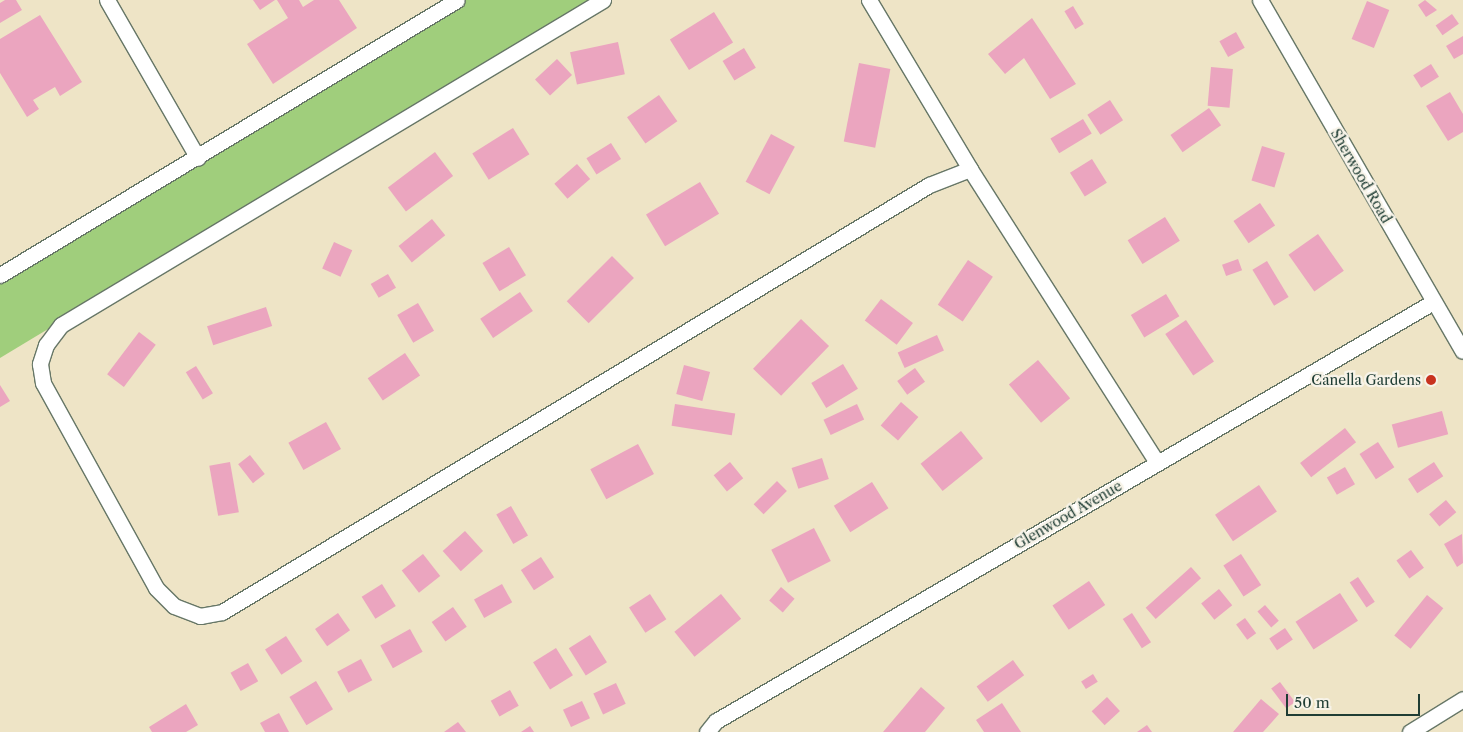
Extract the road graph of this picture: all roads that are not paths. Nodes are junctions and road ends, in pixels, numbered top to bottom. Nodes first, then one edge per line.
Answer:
1 (107, 0) edge
2 (456, 0) edge
3 (603, 0) edge
4 (869, 0) edge
5 (1260, 0) edge
6 (198, 158) junction
7 (970, 169) junction
8 (0, 275) edge
9 (1432, 302) junction
10 (1463, 351) edge
11 (1157, 462) junction
12 (1463, 699) edge
13 (707, 732) edge
14 (1410, 732) edge

1 - 6 street
2 - 6 street
3 - 7 street
4 - 7 street
5 - 9 street, Sherwood Road
6 - 8 street
7 - 11 street
9 - 10 street, Sherwood Road
9 - 11 street, Glenwood Avenue
11 - 13 street, Glenwood Avenue
12 - 14 street

